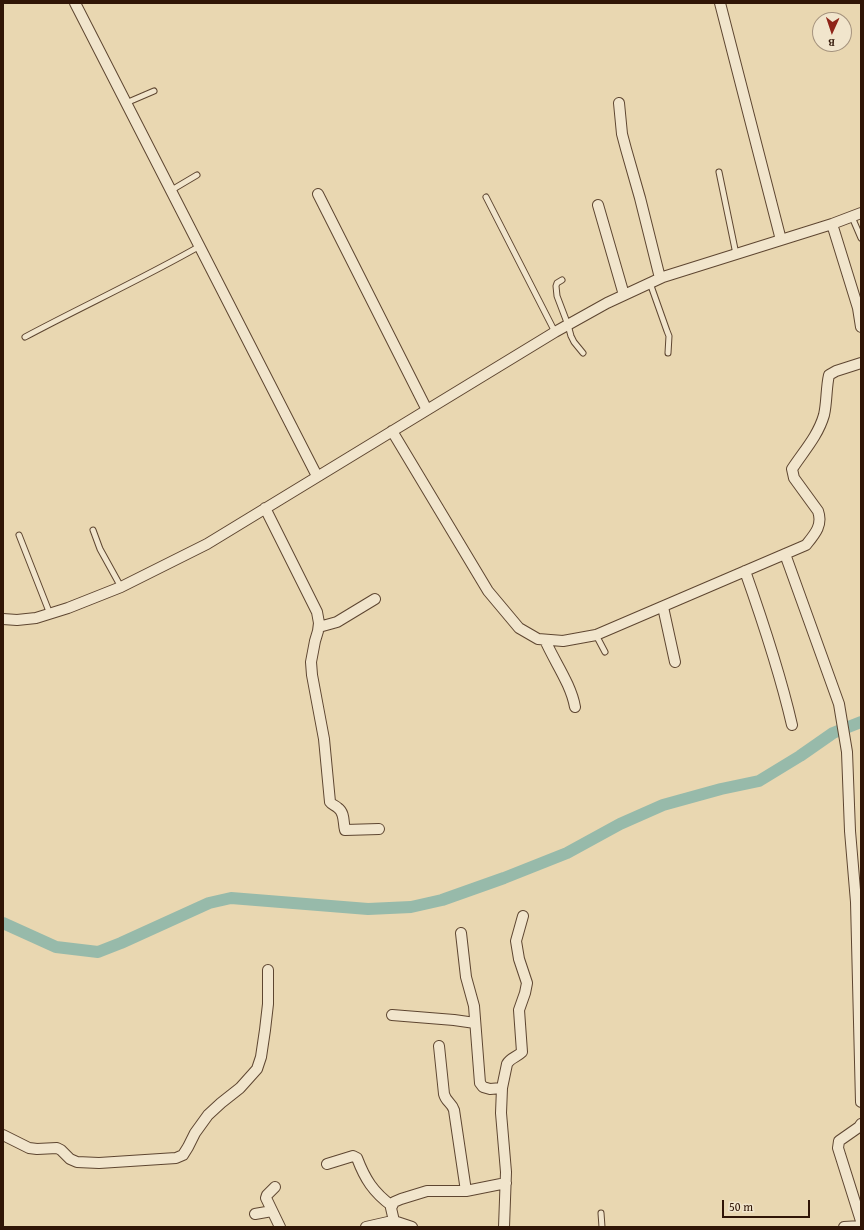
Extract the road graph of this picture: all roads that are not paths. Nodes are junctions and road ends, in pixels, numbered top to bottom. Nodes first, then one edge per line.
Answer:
1 (74, 3) edge
2 (720, 3) edge
3 (154, 91) dead end
4 (126, 103) junction
5 (619, 104) dead end
6 (719, 172) dead end
7 (197, 175) dead end
8 (170, 191) junction
9 (318, 194) dead end
10 (486, 197) dead end
11 (598, 205) dead end
12 (857, 215) edge
13 (832, 224) junction
14 (861, 238) edge
15 (781, 240) junction
16 (200, 246) junction
17 (736, 254) junction
18 (660, 278) junction
19 (562, 280) dead end
20 (650, 283) junction
21 (624, 295) junction
22 (568, 324) junction
23 (861, 327) edge
24 (555, 332) junction
25 (25, 337) dead end
26 (583, 353) dead end
27 (668, 353) dead end
28 (861, 363) edge
29 (427, 410) junction
30 (392, 431) junction
31 (317, 476) junction
32 (265, 508) junction
33 (93, 530) dead end
34 (19, 535) dead end
35 (785, 554) junction
36 (745, 572) junction
37 (121, 587) junction
38 (375, 599) dead end
39 (663, 607) junction
40 (50, 614) junction
41 (3, 619) edge
42 (319, 627) junction
43 (596, 635) junction
44 (544, 640) junction
45 (605, 652) dead end
46 (675, 662) dead end
47 (575, 707) dead end
48 (792, 725) dead end
49 (379, 829) dead end
50 (523, 916) dead end
51 (461, 932) dead end
52 (268, 970) dead end
53 (392, 1015) dead end
54 (475, 1023) junction
55 (439, 1046) dead end
56 (502, 1088) junction
57 (861, 1102) edge
58 (861, 1124) edge
59 (3, 1136) edge
60 (327, 1164) dead end
61 (506, 1183) junction
62 (275, 1187) dead end
63 (466, 1191) junction
64 (392, 1206) junction
65 (272, 1211) junction
66 (601, 1213) dead end
67 (255, 1214) dead end
68 (394, 1221) junction
69 (861, 1221) edge
70 (861, 1226) edge
71 (280, 1227) edge
72 (366, 1227) edge
73 (412, 1227) edge
74 (504, 1227) edge
75 (602, 1227) edge
76 (844, 1227) edge

1 - 4 street
2 - 15 street
3 - 4 lane
4 - 8 street
5 - 18 street
6 - 17 lane
7 - 8 lane
8 - 16 street
9 - 29 street
10 - 24 lane
11 - 21 street
12 - 13 street
12 - 14 lane
13 - 15 street
13 - 23 street
15 - 17 street
16 - 25 lane
16 - 31 street
17 - 18 street
18 - 20 street
19 - 22 lane
20 - 21 street
20 - 27 lane
21 - 22 street
22 - 24 street
22 - 26 lane
24 - 29 street
28 - 35 street
29 - 30 street
30 - 31 street
30 - 44 street
31 - 32 street
32 - 37 street
32 - 42 street
33 - 37 lane
34 - 40 lane
35 - 36 street
35 - 57 street
36 - 39 street
36 - 48 street
37 - 40 street
38 - 42 street
39 - 43 street
39 - 46 street
40 - 41 street
42 - 49 street
43 - 44 street
43 - 45 lane
44 - 47 street
50 - 56 street
51 - 54 street
52 - 59 street
53 - 54 street
54 - 56 street
55 - 63 street
56 - 61 street
58 - 69 street
60 - 64 street
61 - 63 street
61 - 74 street
62 - 65 street
63 - 64 street
64 - 68 street
65 - 67 street
65 - 71 street
66 - 75 lane
68 - 72 street
68 - 73 street
70 - 76 street

